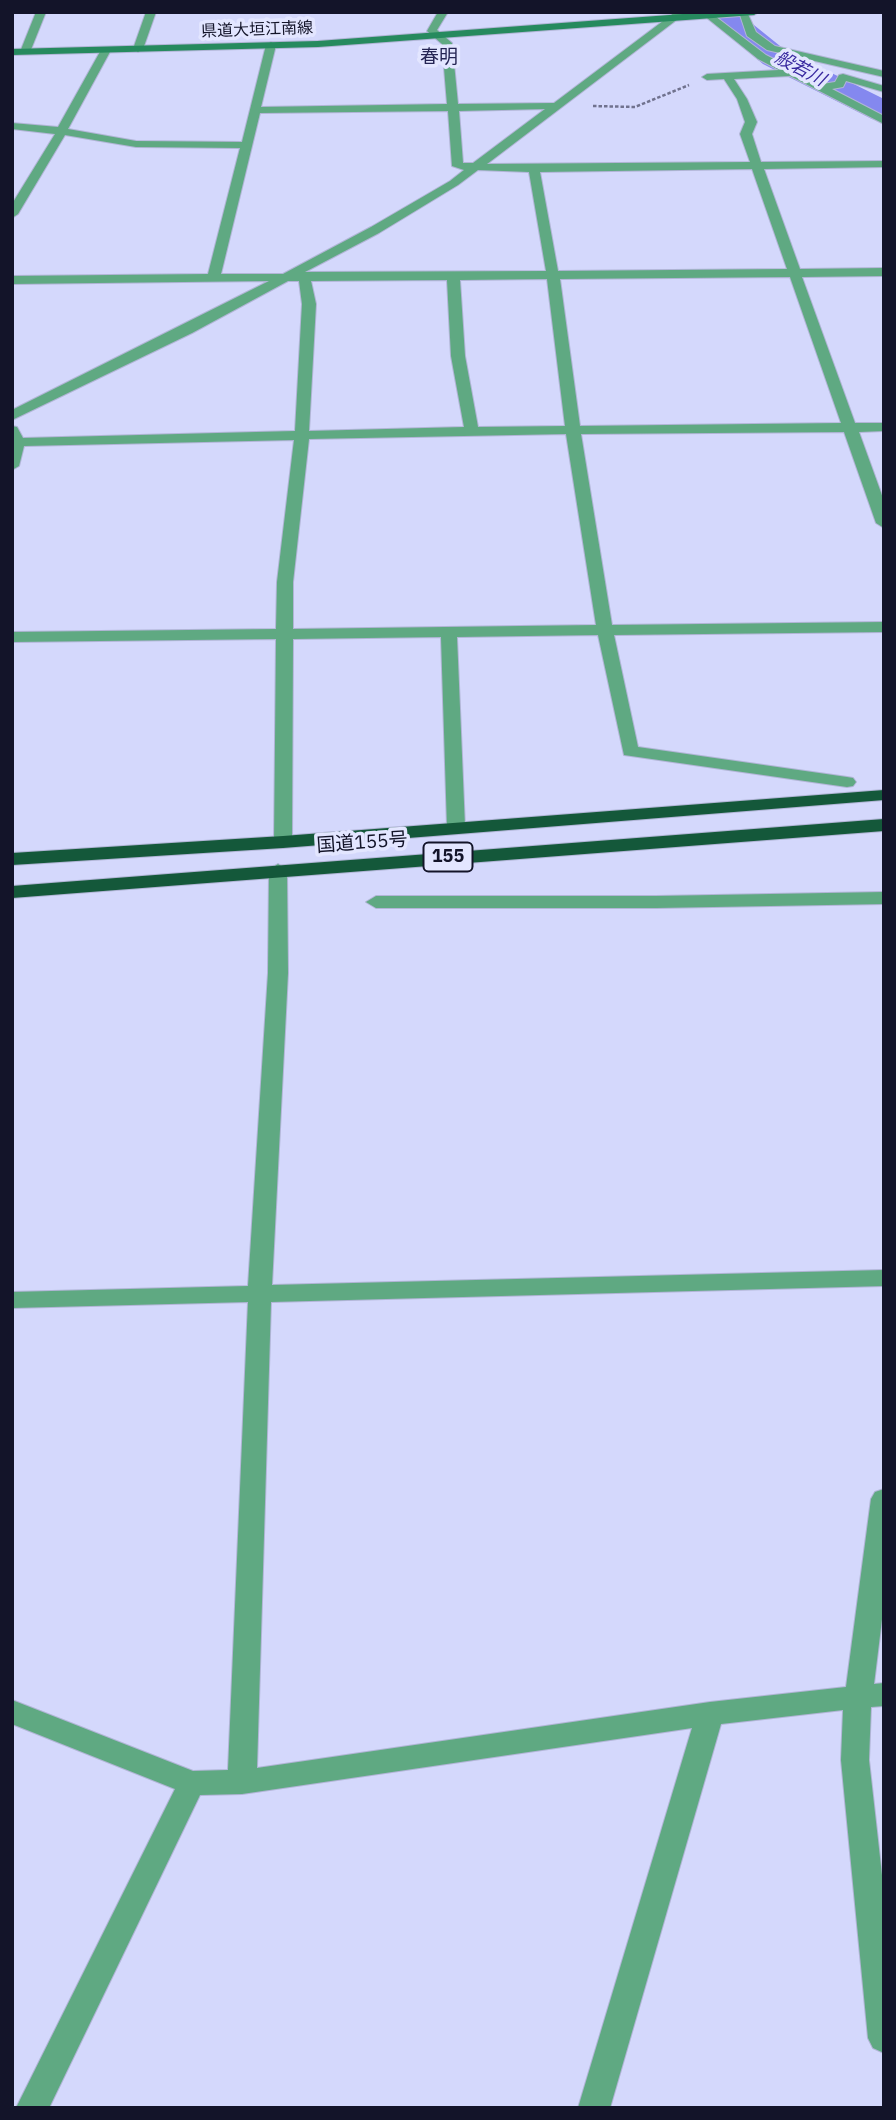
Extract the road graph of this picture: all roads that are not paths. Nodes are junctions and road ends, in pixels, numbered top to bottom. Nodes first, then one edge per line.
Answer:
1 (41, 12) edge
2 (151, 12) edge
3 (443, 12) edge
4 (754, 12) edge
5 (743, 13) edge
6 (679, 14) edge
7 (711, 16) junction
8 (440, 36) junction
9 (271, 45) junction
10 (138, 49) junction
11 (106, 50) junction
12 (12, 52) edge
13 (25, 52) junction
14 (789, 74) junction
15 (884, 74) edge
16 (727, 76) junction
17 (708, 77) road end
18 (822, 88) junction
19 (884, 89) edge
20 (558, 106) junction
21 (453, 107) junction
22 (257, 110) junction
23 (884, 121) edge
24 (12, 126) edge
25 (63, 131) junction
26 (247, 145) junction
27 (884, 164) edge
28 (757, 167) junction
29 (474, 168) junction
30 (534, 169) junction
31 (12, 214) edge
32 (884, 272) edge
33 (795, 273) junction
34 (296, 276) junction
35 (453, 276) junction
36 (553, 276) junction
37 (214, 277) junction
38 (12, 279) edge
39 (12, 416) edge
40 (884, 427) edge
41 (850, 428) junction
42 (573, 430) junction
43 (472, 431) junction
44 (302, 434) junction
45 (15, 436) edge
46 (12, 466) edge
47 (884, 523) edge
48 (884, 627) edge
49 (605, 631) junction
50 (449, 632) junction
51 (286, 635) junction
52 (12, 637) edge
53 (847, 782) dead end
54 (884, 795) edge
55 (884, 825) edge
56 (456, 827) junction
57 (283, 842) junction
58 (12, 859) edge
59 (278, 870) junction
60 (12, 892) edge
61 (884, 898) edge
62 (376, 902) dead end
63 (884, 1278) edge
64 (261, 1294) junction
65 (12, 1300) edge
66 (884, 1499) edge
67 (871, 1696) edge
68 (12, 1712) edge
69 (710, 1714) junction
70 (242, 1782) junction
71 (192, 1783) junction
72 (884, 2038) edge
73 (32, 2108) edge
74 (594, 2108) edge

1 - 13 street
2 - 10 street
3 - 8 street
4 - 5 main road, 県道大垣江南線
5 - 7 main road, 県道大垣江南線
5 - 15 street
6 - 7 main road, 県道大垣江南線
6 - 8 main road, 県道大垣江南線
6 - 20 street
7 - 14 street
8 - 9 main road, 県道大垣江南線
8 - 21 street
9 - 10 main road, 県道大垣江南線
9 - 22 street
10 - 11 main road, 県道大垣江南線
11 - 13 main road, 県道大垣江南線
11 - 25 street
12 - 13 main road, 県道大垣江南線
14 - 16 street
14 - 18 street
16 - 17 street
16 - 28 street
18 - 19 street
18 - 23 street
20 - 21 street
20 - 29 street
21 - 22 street
21 - 29 street
22 - 26 street
24 - 25 street
25 - 26 street
25 - 31 street
26 - 37 street
27 - 28 street
28 - 30 street
28 - 33 street
29 - 30 street
29 - 34 street
30 - 36 street
32 - 33 street
33 - 36 street
33 - 41 street
34 - 35 street
34 - 37 street
34 - 39 street
34 - 44 street
35 - 36 street
35 - 43 street
36 - 42 street
37 - 38 street
40 - 41 street
41 - 42 street
41 - 47 street
42 - 43 street
42 - 49 street
43 - 44 street
44 - 45 street
44 - 51 street
45 - 46 street
48 - 49 street
49 - 50 street
49 - 53 street
50 - 51 street
50 - 56 street
51 - 52 street
51 - 57 street
54 - 56 highway, 国道155号 / 155
55 - 59 highway, 国道155号 / 155
56 - 57 highway, 国道155号 / 155
57 - 58 highway, 国道155号 / 155
59 - 60 highway, 国道155号 / 155
59 - 64 street
61 - 62 street
63 - 64 street
64 - 65 street
64 - 70 street
66 - 67 street
67 - 69 street
67 - 72 street
68 - 71 street
69 - 70 street
69 - 74 street
70 - 71 street
71 - 73 street

